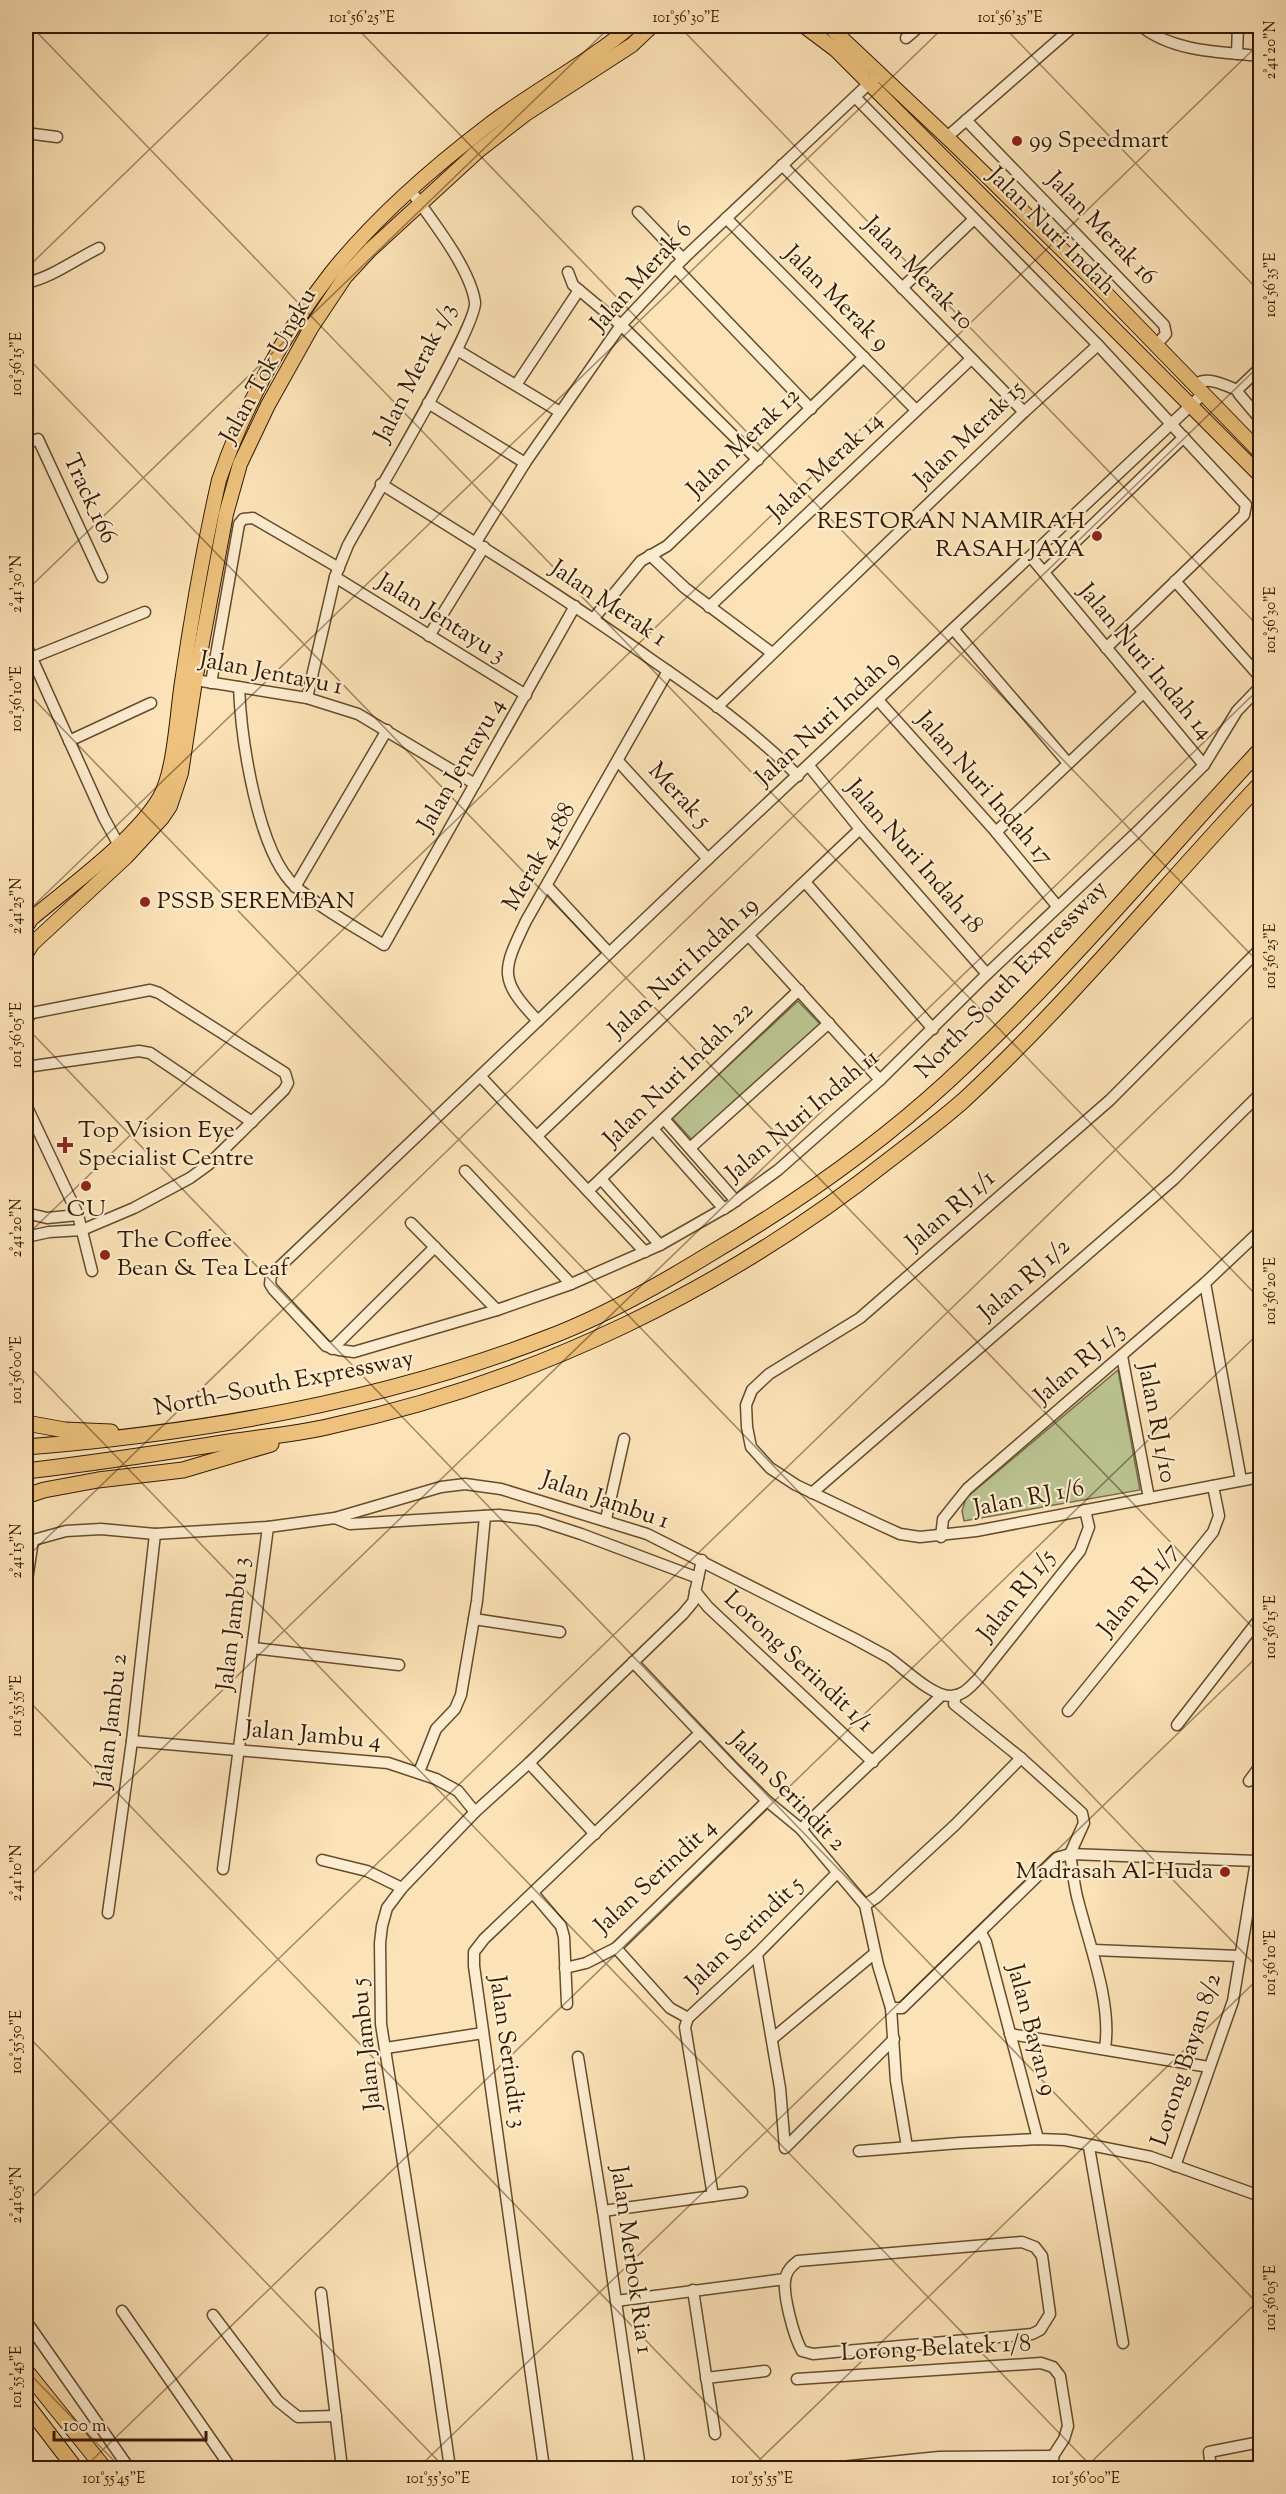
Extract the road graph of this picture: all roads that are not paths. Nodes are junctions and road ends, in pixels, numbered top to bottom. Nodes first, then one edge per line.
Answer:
1 (631, 26) edge
2 (652, 26) edge
3 (804, 26) edge
4 (829, 26) edge
5 (920, 26) edge
6 (1074, 26) edge
7 (1142, 26) edge
8 (1238, 26) edge
9 (906, 38) dead end
10 (1237, 54) junction
11 (1260, 56) edge
12 (874, 80) junction
13 (856, 98) junction
14 (966, 120) junction
15 (26, 133) edge
16 (57, 137) dead end
17 (947, 137) junction
18 (782, 165) junction
19 (411, 191) junction
20 (420, 204) junction
21 (638, 212) dead end
22 (726, 218) junction
23 (974, 220) junction
24 (99, 248) dead end
25 (679, 263) junction
26 (568, 272) dead end
27 (26, 283) edge
28 (902, 288) junction
29 (579, 290) junction
30 (621, 325) junction
31 (1098, 345) junction
32 (1156, 345) junction
33 (457, 350) junction
34 (864, 357) junction
35 (972, 359) junction
36 (1260, 368) edge
37 (516, 385) junction
38 (1200, 389) junction
39 (1238, 390) junction
40 (428, 403) junction
41 (1193, 406) junction
42 (811, 409) junction
43 (916, 410) junction
44 (560, 412) junction
45 (1024, 412) junction
46 (1260, 420) edge
47 (1172, 425) junction
48 (1184, 437) junction
49 (26, 444) edge
50 (1260, 452) edge
51 (758, 460) junction
52 (525, 463) junction
53 (1260, 475) edge
54 (381, 484) junction
55 (480, 545) junction
56 (650, 555) junction
57 (1031, 557) junction
58 (337, 572) junction
59 (1044, 572) junction
60 (102, 577) dead end
61 (1175, 581) junction
62 (575, 606) junction
63 (709, 607) junction
64 (145, 612) dead end
65 (594, 618) junction
66 (954, 630) junction
67 (429, 636) junction
68 (26, 645) edge
69 (1106, 648) junction
70 (772, 653) junction
71 (31, 658) junction
72 (668, 671) junction
73 (1260, 677) edge
74 (189, 679) junction
75 (211, 683) junction
76 (239, 687) junction
77 (1260, 687) edge
78 (1143, 693) junction
79 (526, 695) junction
80 (308, 698) junction
81 (878, 700) junction
82 (151, 703) dead end
83 (717, 707) junction
84 (387, 730) junction
85 (69, 741) junction
86 (1260, 750) edge
87 (618, 761) junction
88 (1068, 763) junction
89 (1204, 765) junction
90 (809, 766) junction
91 (798, 776) junction
92 (475, 784) junction
93 (1260, 784) edge
94 (860, 829) junction
95 (996, 832) junction
96 (122, 851) junction
97 (708, 859) junction
98 (804, 882) junction
99 (547, 886) junction
100 (295, 887) junction
101 (1058, 907) junction
102 (26, 927) edge
103 (749, 936) junction
104 (1260, 950) edge
105 (609, 953) junction
106 (26, 954) edge
107 (987, 974) junction
108 (799, 990) junction
109 (26, 1020) edge
110 (538, 1021) junction
111 (829, 1023) junction
112 (933, 1029) junction
113 (26, 1067) edge
114 (481, 1077) junction
115 (880, 1080) junction
116 (1260, 1094) edge
117 (26, 1105) edge
118 (664, 1119) junction
119 (252, 1122) junction
120 (653, 1129) junction
121 (537, 1136) junction
122 (690, 1148) junction
123 (465, 1171) dead end
124 (601, 1179) junction
125 (589, 1190) junction
126 (736, 1201) junction
127 (724, 1209) junction
128 (26, 1213) edge
129 (78, 1215) junction
130 (411, 1223) dead end
131 (82, 1230) junction
132 (1260, 1231) edge
133 (26, 1237) edge
134 (660, 1245) junction
135 (435, 1247) junction
136 (645, 1252) junction
137 (92, 1271) dead end
138 (1205, 1283) junction
139 (571, 1284) junction
140 (497, 1310) junction
141 (332, 1349) junction
142 (1122, 1356) junction
143 (26, 1422) edge
144 (330, 1427) junction
145 (183, 1429) junction
146 (624, 1439) dead end
147 (26, 1447) edge
148 (26, 1471) edge
149 (1260, 1477) edge
150 (1241, 1480) junction
151 (1213, 1486) junction
152 (812, 1493) junction
153 (26, 1497) edge
154 (1149, 1498) junction
155 (1085, 1510) junction
156 (485, 1516) junction
157 (335, 1518) junction
158 (606, 1519) junction
159 (268, 1527) junction
160 (155, 1534) junction
161 (941, 1537) junction
162 (29, 1541) edge
163 (702, 1560) junction
164 (698, 1578) junction
165 (26, 1587) edge
166 (695, 1591) junction
167 (1260, 1618) edge
168 (474, 1619) junction
169 (560, 1632) dead end
170 (253, 1648) junction
171 (633, 1662) junction
172 (399, 1665) dead end
173 (942, 1695) junction
174 (956, 1695) junction
175 (1068, 1711) dead end
176 (1177, 1725) dead end
177 (700, 1733) junction
178 (132, 1741) junction
179 (239, 1751) junction
180 (1021, 1758) junction
181 (873, 1762) junction
182 (529, 1763) junction
183 (1260, 1766) edge
184 (419, 1772) junction
185 (1249, 1781) dead end
186 (767, 1801) junction
187 (475, 1812) junction
188 (801, 1829) junction
189 (595, 1834) junction
190 (1070, 1854) junction
191 (322, 1860) dead end
192 (223, 1869) dead end
193 (837, 1873) junction
194 (402, 1888) junction
195 (533, 1893) junction
196 (865, 1905) junction
197 (108, 1914) dead end
198 (981, 1933) junction
199 (616, 1948) junction
200 (1094, 1950) junction
201 (875, 1953) junction
202 (757, 1954) junction
203 (1239, 1956) junction
204 (565, 1968) junction
205 (567, 2004) dead end
206 (891, 2008) junction
207 (687, 2022) junction
208 (483, 2033) junction
209 (1010, 2034) junction
210 (772, 2039) junction
211 (894, 2039) junction
212 (386, 2048) junction
213 (1105, 2048) junction
214 (578, 2057) dead end
215 (1209, 2067) junction
216 (1038, 2139) junction
217 (907, 2147) junction
218 (1089, 2147) junction
219 (859, 2151) dead end
220 (1175, 2166) junction
221 (742, 2192) dead end
222 (713, 2196) junction
223 (1260, 2196) edge
224 (603, 2211) junction
225 (784, 2278) junction
226 (693, 2290) junction
227 (321, 2293) dead end
228 (616, 2301) junction
229 (122, 2311) dead end
230 (213, 2315) dead end
231 (26, 2321) edge
232 (1123, 2343) dead end
233 (26, 2371) edge
234 (765, 2371) dead end
235 (706, 2378) junction
236 (797, 2379) dead end
237 (26, 2404) edge
238 (336, 2416) junction
239 (715, 2434) dead end
240 (1260, 2443) edge
241 (1053, 2456) junction
242 (939, 2463) edge
243 (75, 2469) edge
244 (104, 2469) edge
245 (129, 2469) edge
246 (231, 2469) edge
247 (342, 2469) edge
248 (450, 2469) edge
249 (544, 2469) edge
250 (640, 2469) edge
251 (831, 2469) edge
252 (1054, 2469) edge
253 (1211, 2469) edge

1 - 19 main road, Jalan Tok Ungku
2 - 20 main road, Jalan Tok Ungku
3 - 12 main road, Jalan Nuri Indah
4 - 12 main road, Jalan Nuri Indah
5 - 9 street
6 - 14 street
7 - 10 street
8 - 10 street
10 - 11 street
12 - 13 street, Jalan Merak 6
12 - 17 main road, Jalan Nuri Indah
12 - 41 main road, Jalan Nuri Indah
13 - 18 street, Jalan Merak 6
13 - 23 street
14 - 17 street
14 - 32 street, Jalan Merak 16
15 - 16 street
17 - 32 main road, Jalan Nuri Indah
18 - 22 street, Jalan Merak 6
18 - 28 street, Jalan Merak 10
19 - 20 street, Jalan Merak 1/3
19 - 74 main road, Jalan Tok Ungku
20 - 33 street, Jalan Merak 1/3
20 - 74 main road, Jalan Tok Ungku
21 - 25 street
22 - 25 street, Jalan Merak 6
22 - 34 street, Jalan Merak 9
23 - 28 street
23 - 31 street
24 - 27 street
25 - 30 street, Jalan Merak 6
25 - 42 street
26 - 29 street
28 - 35 street, Jalan Merak 10
29 - 30 street
29 - 37 street
30 - 44 street, Jalan Merak 6
30 - 51 street
31 - 45 street, Jalan Merak 15
31 - 47 street
32 - 38 main road, Jalan Nuri Indah
33 - 37 street
33 - 40 street, Jalan Merak 1/3
34 - 42 street, Jalan Merak 12
34 - 43 street, Jalan Merak 9
35 - 43 street, Jalan Merak 14
35 - 45 street, Jalan Merak 10
36 - 39 street
37 - 44 street
38 - 39 street
38 - 41 street, Jalan Nuri Indah 9
38 - 50 main road, Jalan Nuri Indah
39 - 46 street
40 - 52 street
40 - 54 street, Jalan Merak 1/3
41 - 47 street, Jalan Nuri Indah 9
41 - 53 main road, Jalan Nuri Indah
42 - 51 street, Jalan Merak 12
43 - 63 street, Jalan Merak 14
44 - 52 street, Jalan Merak 6
45 - 70 street, Jalan Merak 15
47 - 48 street
47 - 57 street, Jalan Nuri Indah 9
48 - 59 street
48 - 61 street
49 - 60 street, Track_166
51 - 56 street, Jalan Merak 12
52 - 55 street, Jalan Merak 6
54 - 55 street, Jalan Merak 1
54 - 58 street, Jalan Merak 1/3
55 - 62 street, Jalan Merak 1
55 - 67 street, Jalan Merak 6
56 - 63 street
56 - 65 street, Jalan Merak 12
57 - 59 street, Jalan Nuri Indah 14
57 - 66 street, Jalan Nuri Indah 9
58 - 67 street, Jalan Jentayu 3
58 - 75 street, Jalan Jentayu 3
58 - 80 street, Jalan Merak 1/3
59 - 69 street, Jalan Nuri Indah 14
61 - 69 street
61 - 73 street
62 - 65 street, Jalan Merak 1
62 - 79 street, Jalan Jentayu 4
63 - 70 street
64 - 71 street
65 - 72 street, Jalan Merak 1
66 - 81 street, Jalan Nuri Indah 9
66 - 88 street
67 - 79 street, Jalan Jentayu 3
68 - 71 street
69 - 78 street, Jalan Nuri Indah 14
70 - 83 street, Jalan Merak 15
71 - 85 street
72 - 83 street, Jalan Merak 1
72 - 87 street, Merak 4_188
74 - 75 street, Jalan Jentayu 1
74 - 96 main road, Jalan Tok Ungku
75 - 76 street, Jalan Jentayu 1
76 - 80 street, Jalan Jentayu 1
76 - 100 street
77 - 89 street, Jalan Nuri Indah 11
78 - 88 street
78 - 89 street, Jalan Nuri Indah 14
79 - 92 street, Jalan Jentayu 4
80 - 84 street, Jalan Jentayu 1
81 - 90 street, Jalan Nuri Indah 9
81 - 95 street, Jalan Nuri Indah 17
82 - 85 street
83 - 91 street, Jalan Merak 1
84 - 92 street, Jalan Jentayu 1
84 - 100 street
85 - 96 street
86 - 145 highway, North–South Expressway
87 - 97 street, Merak 5
87 - 99 street, Merak 4_188
88 - 95 street
89 - 101 street, Jalan Nuri Indah 11
90 - 91 street, Jalan Nuri Indah 9
90 - 94 street, Jalan Nuri Indah 18
91 - 97 street, Jalan Nuri Indah 9
92 - 100 street, Jalan Jentayu 4
93 - 144 highway, North–South Expressway
94 - 98 street, Jalan Nuri Indah 19
94 - 107 street, Jalan Nuri Indah 18
95 - 101 street, Jalan Nuri Indah 17
96 - 102 main road, Jalan Tok Ungku
96 - 106 main road, Jalan Tok Ungku
97 - 105 street, Jalan Nuri Indah 9
98 - 103 street, Jalan Nuri Indah 19
98 - 112 street
99 - 105 street
99 - 110 street, Merak 4_188
101 - 107 street, Jalan Nuri Indah 11
103 - 108 street
103 - 121 street, Jalan Nuri Indah 19
104 - 152 street, Jalan RJ 1/1
105 - 110 street, Jalan Nuri Indah 9
107 - 112 street, Jalan Nuri Indah 11
108 - 111 street
108 - 118 street, Jalan Nuri Indah 22
109 - 119 street
110 - 114 street, Jalan Nuri Indah 9
111 - 115 street
111 - 122 street
112 - 115 street, Jalan Nuri Indah 11
113 - 119 street
114 - 121 street
114 - 141 street, Jalan Nuri Indah 9
115 - 126 street, Jalan Nuri Indah 11
116 - 152 street, Jalan RJ 1/2
117 - 129 street
118 - 120 street, Jalan Nuri Indah 22
118 - 122 street
119 - 131 street
120 - 124 street, Jalan Nuri Indah 22
120 - 127 street
121 - 125 street
122 - 126 street
123 - 139 street
124 - 125 street, Jalan Nuri Indah 22
124 - 134 street
125 - 136 street
126 - 127 street, Jalan Nuri Indah 11
127 - 134 street, Jalan Nuri Indah 11
128 - 129 street
129 - 131 street
130 - 135 street
131 - 133 street
131 - 137 street
132 - 138 street, Jalan RJ 1/3
134 - 136 street, Jalan Nuri Indah 11
135 - 140 street
135 - 141 street
136 - 139 street, Jalan Nuri Indah 11
138 - 142 street, Jalan RJ 1/3
138 - 150 street
139 - 140 street, Jalan Nuri Indah 11
140 - 141 street, Jalan Nuri Indah 11
142 - 154 street, Jalan RJ 1/10
142 - 161 street, Jalan RJ 1/3
143 - 145 highway
144 - 148 highway, North–South Expressway
144 - 153 highway
145 - 147 highway, North–South Expressway
146 - 158 street
149 - 150 street, Jalan RJ 1/6
150 - 151 street, Jalan RJ 1/6
151 - 154 street, Jalan RJ 1/6
151 - 175 street, Jalan RJ 1/7
152 - 161 street, Jalan RJ 1/6
154 - 155 street, Jalan RJ 1/6
155 - 161 street, Jalan RJ 1/6
155 - 174 street, Jalan RJ 1/5
156 - 157 street
156 - 164 street
156 - 168 street
157 - 158 street, Jalan Jambu 1
157 - 159 street, Jalan Jambu 1
158 - 163 street, Jalan Jambu 1
159 - 160 street, Jalan Jambu 1
159 - 170 street, Jalan Jambu 3
160 - 162 street, Jalan Jambu 1
160 - 178 street, Jalan Jambu 2
162 - 165 street, Jalan Jambu 1
163 - 164 street, Jalan Jambu 5
163 - 173 street, Jalan Jambu 1
164 - 166 street, Jalan Jambu 5
166 - 171 street, Jalan Jambu 5
166 - 181 street, Lorong Serindit 1/1
167 - 176 street
168 - 169 street
168 - 184 street
170 - 172 street
170 - 179 street, Jalan Jambu 3
171 - 177 street, Jalan Serindit 2
171 - 182 street, Jalan Jambu 5
173 - 174 street
173 - 181 street
174 - 180 street
177 - 186 street, Jalan Serindit 2
177 - 189 street, Jalan Serindit 3
178 - 179 street, Jalan Jambu 4
178 - 197 street, Jalan Jambu 2
179 - 184 street, Jalan Jambu 4
179 - 192 street, Jalan Jambu 3
180 - 190 street
180 - 196 street
181 - 188 street
182 - 187 street, Jalan Jambu 5
182 - 189 street
183 - 185 street
184 - 187 street, Jalan Jambu 4
186 - 188 street, Jalan Serindit 2
186 - 199 street, Jalan Serindit 4
187 - 194 street, Jalan Jambu 5
188 - 193 street, Jalan Serindit 2
189 - 195 street, Jalan Serindit 3
190 - 198 street
190 - 200 street
190 - 203 street, Lorong Bayan 8/2
191 - 194 street
193 - 196 street, Jalan Serindit 2
193 - 202 street, Jalan Serindit 5
194 - 212 street, Jalan Jambu 5
195 - 204 street
195 - 208 street, Jalan Serindit 3
196 - 201 street, Jalan Serindit 2
198 - 206 street
198 - 209 street, Jalan Bayan 9
199 - 204 street, Jalan Serindit 4
199 - 207 street
200 - 203 street
200 - 213 street
201 - 206 street, Jalan Serindit 2
201 - 210 street
202 - 207 street, Jalan Serindit 5
202 - 210 street
203 - 215 street, Lorong Bayan 8/2
204 - 205 street
206 - 211 street, Jalan Serindit 2
207 - 222 street
208 - 212 street
208 - 249 street, Jalan Serindit 3
209 - 213 street
209 - 216 street, Jalan Bayan 9
210 - 211 street
211 - 217 street, Jalan Serindit 2
212 - 248 street, Jalan Jambu 5
213 - 215 street
214 - 224 street, Jalan Merbok Ria 1
215 - 220 street, Lorong Bayan 8/2
216 - 217 street
216 - 218 street
217 - 219 street
218 - 220 street
218 - 232 street
220 - 223 street
221 - 222 street
222 - 224 street
224 - 228 street, Jalan Merbok Ria 1
225 - 225 street
225 - 226 street
226 - 228 street
226 - 235 street
227 - 238 street
228 - 250 street, Jalan Merbok Ria 1
229 - 246 street
230 - 238 street
231 - 245 street
233 - 244 highway
234 - 235 street
235 - 239 street
236 - 241 street, Lorong Belatek 1/8
237 - 243 highway
238 - 247 street
240 - 253 street
241 - 242 street
241 - 252 street
242 - 251 street

